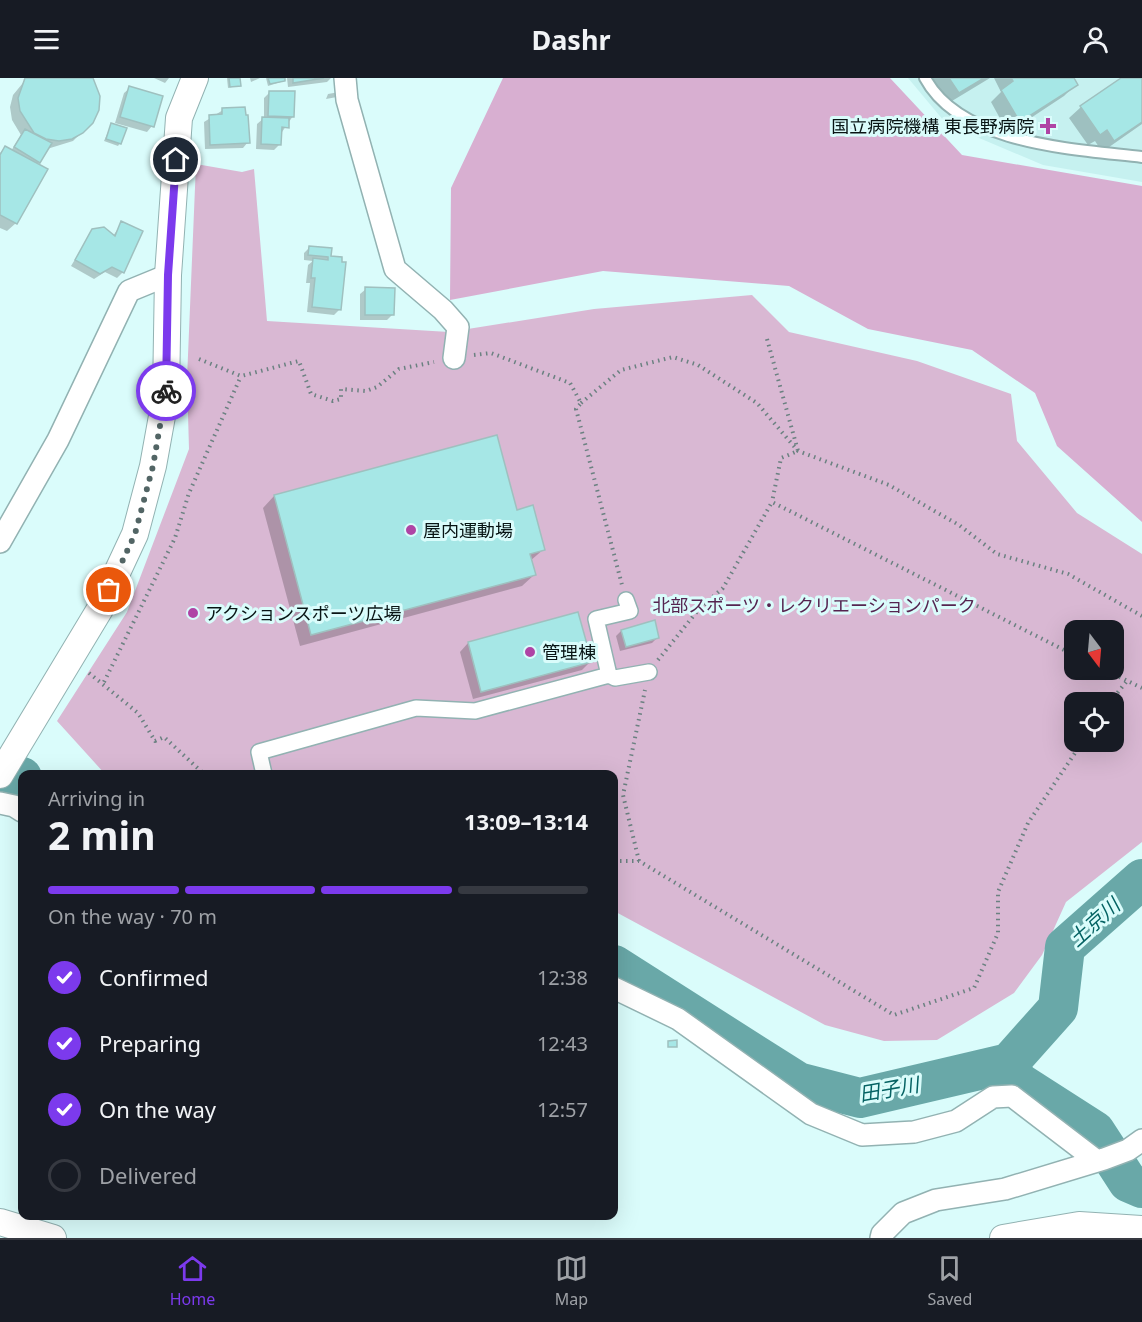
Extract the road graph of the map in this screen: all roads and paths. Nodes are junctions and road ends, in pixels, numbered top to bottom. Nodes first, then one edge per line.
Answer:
1 (195, 78) edge
2 (345, 78) edge
3 (925, 78) edge
4 (1142, 157) edge
5 (168, 275) junction
6 (767, 339) dead end
7 (454, 358) junction
8 (199, 359) dead end
9 (241, 376) junction
10 (581, 403) junction
11 (798, 451) junction
12 (772, 502) junction
13 (0, 543) edge
14 (626, 600) joint
15 (1142, 616) edge
16 (1064, 650) edge
17 (83, 668) dead end
18 (649, 672) junction
19 (609, 675) junction
20 (1124, 680) edge
21 (1127, 681) junction
22 (104, 682) junction
23 (1142, 688) edge
24 (1118, 692) edge
25 (1076, 752) edge
26 (5, 765) edge
27 (200, 770) edge
28 (263, 770) edge
29 (0, 803) edge
30 (18, 808) edge
31 (618, 861) edge
32 (639, 861) junction
33 (618, 990) edge
34 (1135, 1145) edge
35 (1101, 1160) junction
36 (0, 1222) edge
37 (1142, 1229) edge
38 (53, 1238) edge
39 (881, 1238) edge
40 (1003, 1238) edge

1 - 5 street
2 - 7 street
3 - 4 lane
5 - 13 street
5 - 26 street
6 - 11 path
7 - 9 path
7 - 10 path
8 - 9 path
9 - 22 path
10 - 11 path
10 - 14 path
11 - 12 path
11 - 15 path
12 - 16 path
12 - 18 path
14 - 19 street
17 - 22 path
18 - 19 street
18 - 32 path
19 - 28 street
20 - 21 path
21 - 23 path
21 - 24 path
22 - 27 path
25 - 32 path
29 - 30 street
31 - 32 path
33 - 35 street
34 - 35 street
35 - 39 street
36 - 38 street
37 - 40 street

